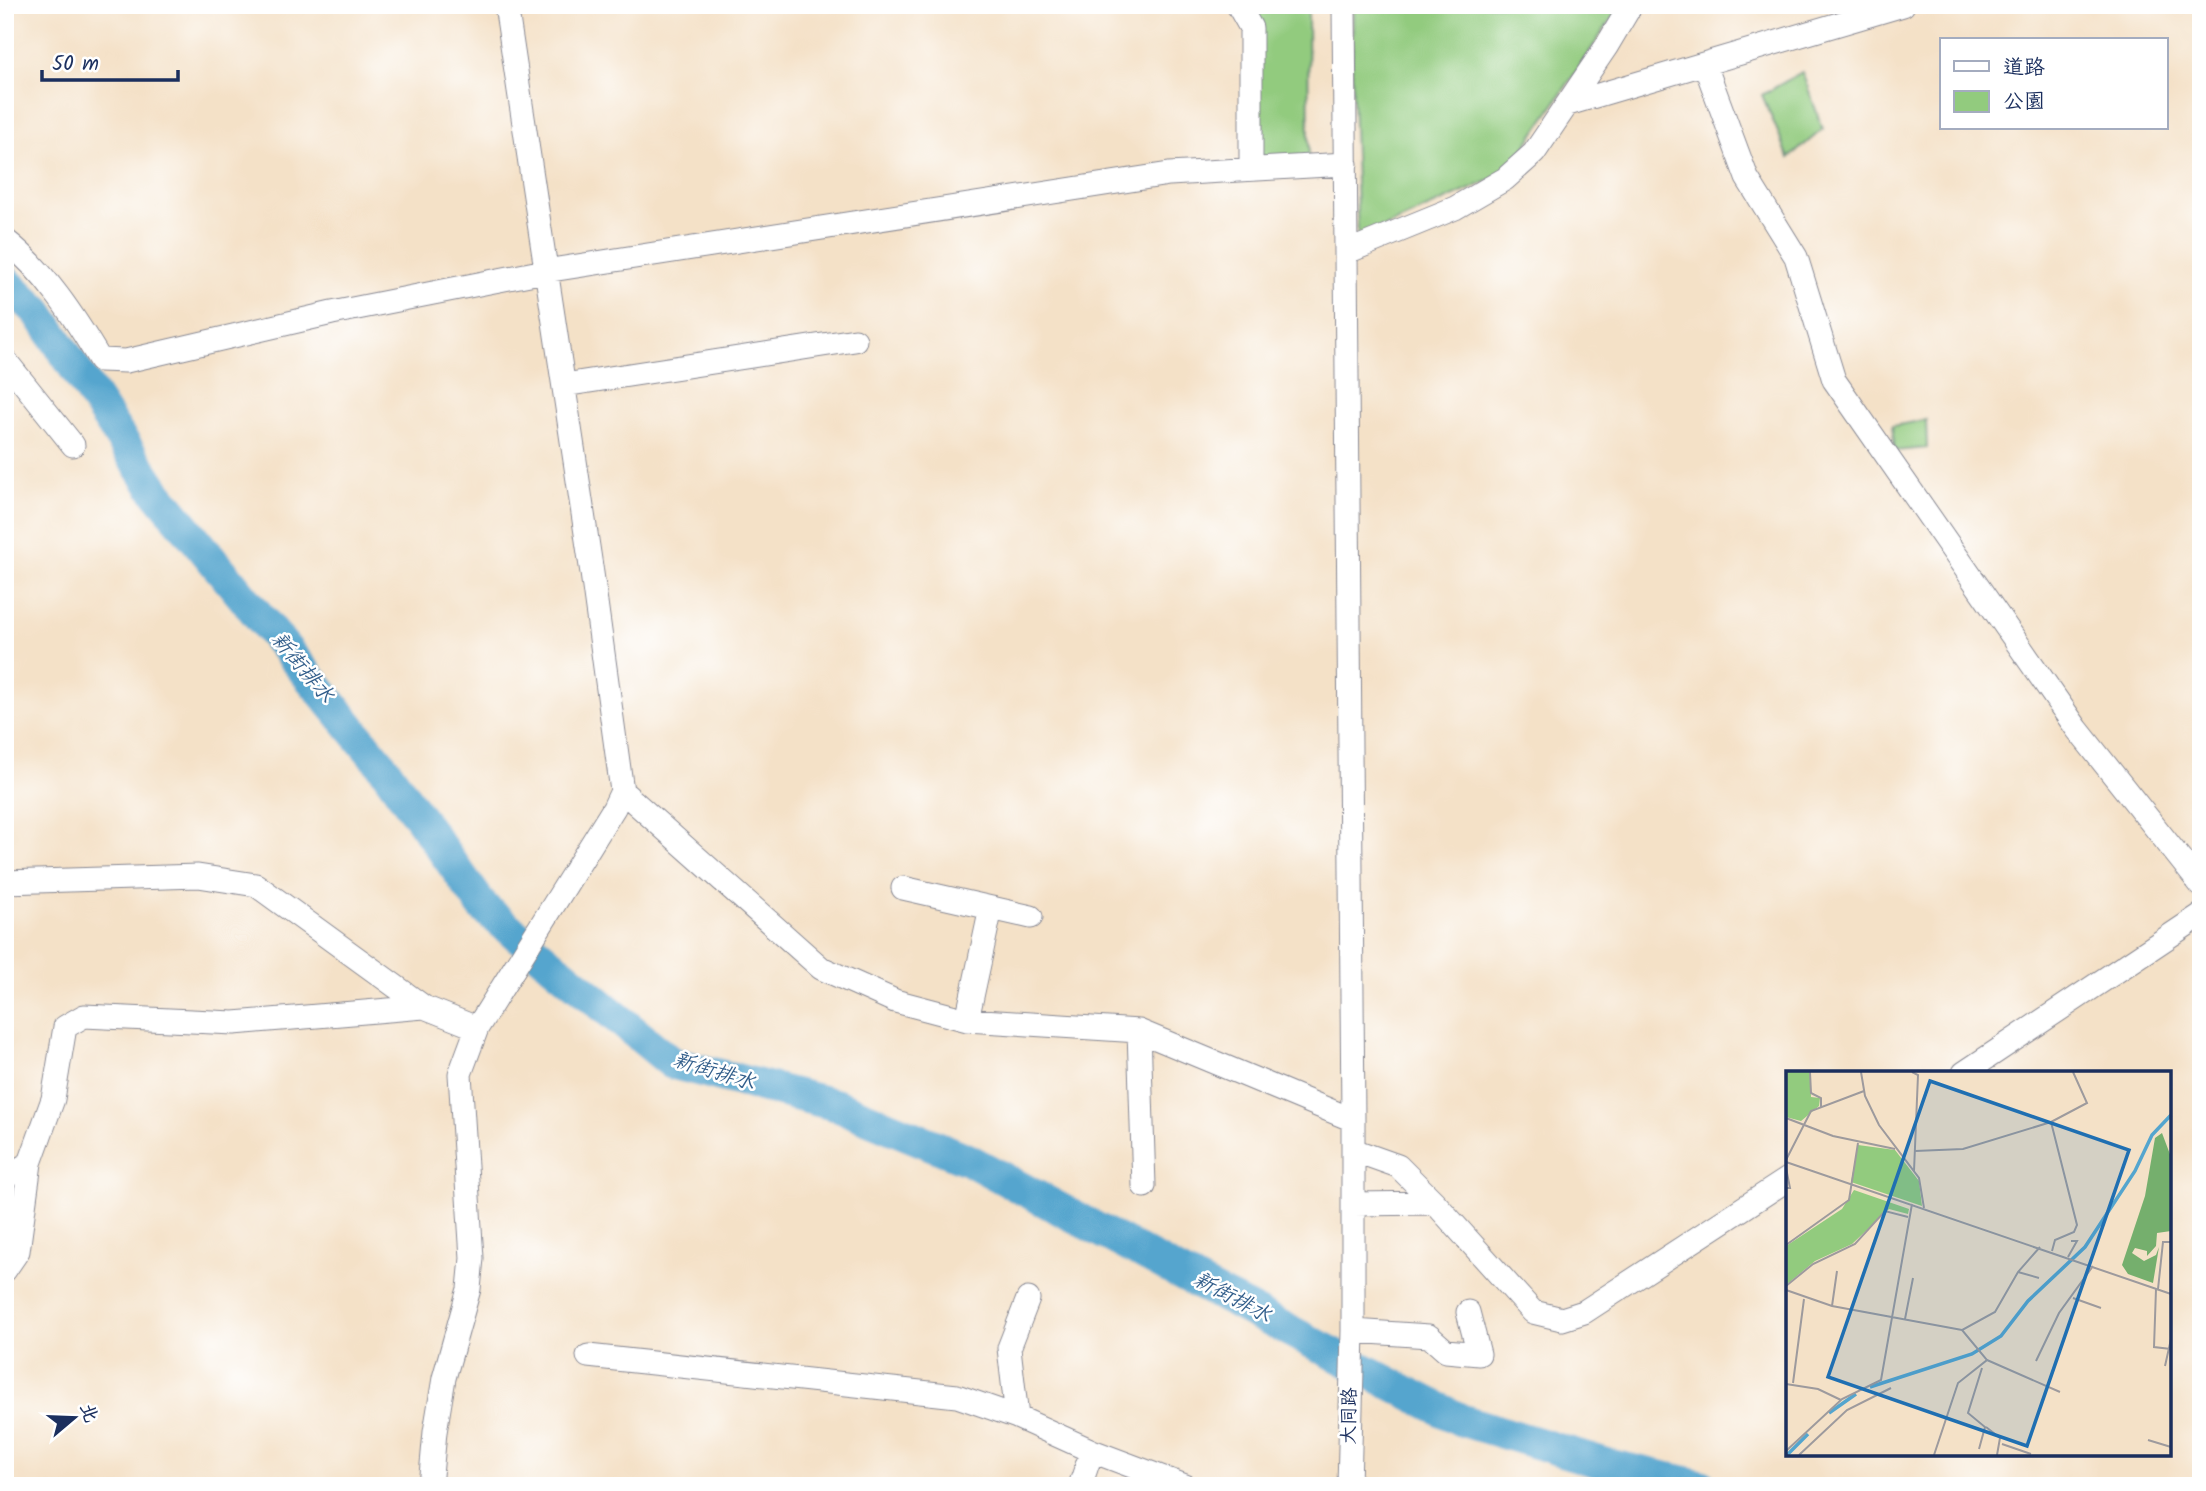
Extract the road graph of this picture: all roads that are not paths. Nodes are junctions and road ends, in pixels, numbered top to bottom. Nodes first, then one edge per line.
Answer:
1 (506, 5) edge
2 (1238, 5) edge
3 (1344, 5) edge
4 (1631, 5) edge
5 (1903, 5) edge
6 (1705, 65) junction
7 (1568, 104) junction
8 (1346, 164) junction
9 (1251, 168) junction
10 (5, 240) edge
11 (1347, 252) junction
12 (545, 271) junction
13 (855, 340) dead end
14 (5, 360) edge
15 (564, 385) junction
16 (73, 445) dead end
17 (622, 791) junction
18 (5, 881) edge
19 (2201, 885) edge
20 (903, 888) dead end
21 (991, 908) junction
22 (2201, 915) edge
23 (1031, 917) dead end
24 (424, 1007) junction
25 (967, 1020) junction
26 (477, 1028) junction
27 (1139, 1031) junction
28 (1967, 1071) edge
29 (1353, 1120) junction
30 (1353, 1150) junction
31 (30, 1163) junction
32 (5, 1177) edge
33 (1786, 1180) edge
34 (1144, 1186) dead end
35 (1435, 1203) junction
36 (1353, 1204) junction
37 (5, 1269) edge
38 (1028, 1299) dead end
39 (1468, 1312) dead end
40 (1353, 1338) junction
41 (587, 1356) dead end
42 (1017, 1417) junction
43 (1092, 1451) junction
44 (430, 1486) edge
45 (1080, 1486) edge
46 (1185, 1486) edge
47 (1349, 1486) edge

1 - 12 street
2 - 9 street
3 - 8 street, 大同路
4 - 7 street
5 - 6 street
6 - 7 street
6 - 19 street
7 - 11 street
8 - 9 street
8 - 11 street, 大同路
9 - 12 street
10 - 12 street
11 - 29 street, 大同路
12 - 15 street
13 - 15 street
14 - 16 street
15 - 17 street
17 - 25 street
17 - 26 street
18 - 24 street
20 - 21 street
21 - 23 street
21 - 25 street
22 - 28 street
24 - 26 street
24 - 31 street
25 - 27 street
26 - 44 street
27 - 29 street
27 - 34 street
29 - 30 street, 大同路
30 - 35 street
30 - 36 street, 大同路
31 - 32 street
31 - 37 street
33 - 35 street
35 - 36 street
36 - 40 street, 大同路
38 - 42 street
39 - 40 street
40 - 47 street, 大同路
41 - 42 street
42 - 43 street
43 - 45 street
43 - 46 street

